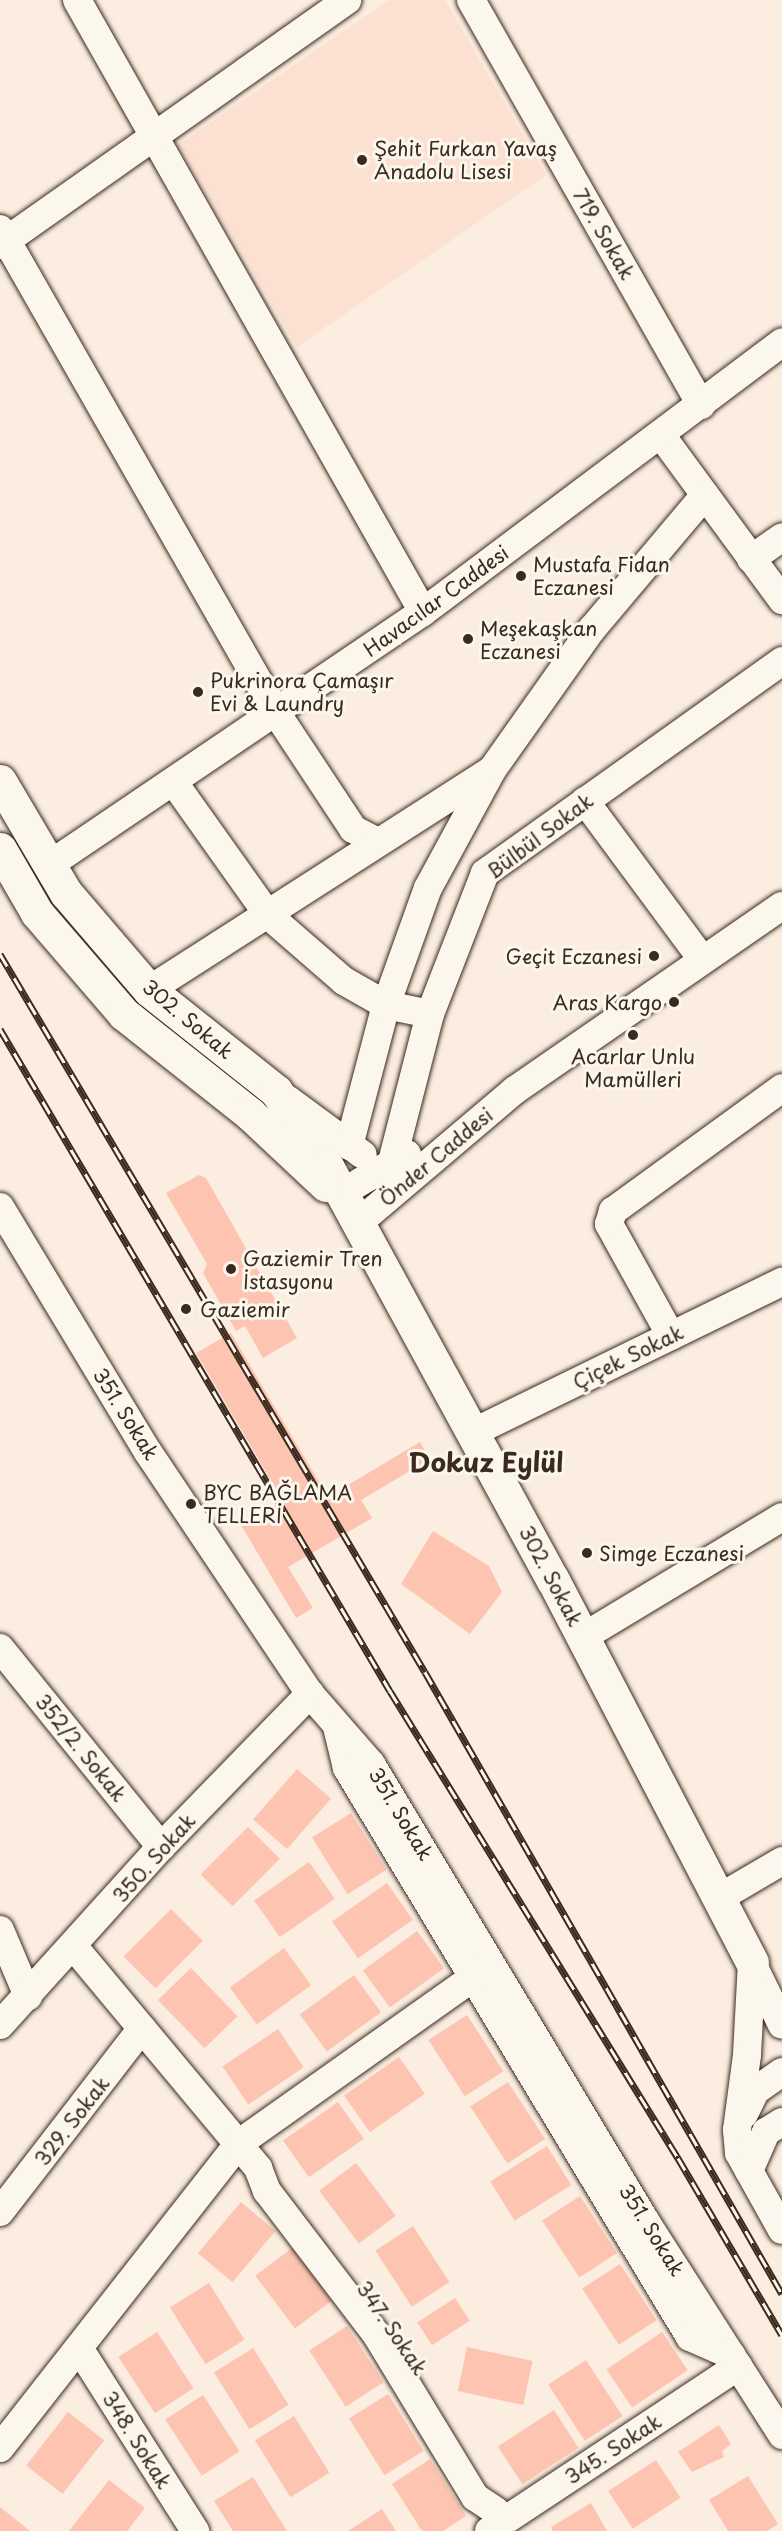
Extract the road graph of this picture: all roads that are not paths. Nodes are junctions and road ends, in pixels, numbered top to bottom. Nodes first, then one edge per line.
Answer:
1 (77, 0) edge
2 (347, 0) edge
3 (471, 0) edge
4 (151, 136) junction
5 (2, 238) edge
6 (782, 342) edge
7 (701, 405) junction
8 (660, 435) junction
9 (705, 495) junction
10 (782, 537) edge
11 (752, 559) junction
12 (782, 600) edge
13 (423, 612) junction
14 (782, 661) edge
15 (277, 714) junction
16 (492, 770) junction
17 (0, 781) edge
18 (175, 784) junction
19 (585, 801) junction
20 (377, 842) junction
21 (0, 849) edge
22 (50, 865) junction
23 (782, 906) edge
24 (268, 915) junction
25 (701, 958) junction
26 (149, 990) junction
27 (386, 1005) junction
28 (430, 1014) junction
29 (782, 1088) edge
30 (515, 1090) junction
31 (276, 1091) junction
32 (349, 1146) junction
33 (387, 1165) junction
34 (340, 1194) junction
35 (0, 1207) edge
36 (357, 1224) junction
37 (782, 1281) edge
38 (671, 1336) junction
39 (474, 1432) junction
40 (782, 1517) edge
41 (583, 1637) junction
42 (0, 1648) edge
43 (310, 1694) junction
44 (161, 1847) junction
45 (782, 1861) edge
46 (719, 1898) junction
47 (0, 1930) edge
48 (74, 1947) junction
49 (752, 1962) junction
50 (482, 1971) junction
51 (28, 1996) junction
52 (0, 2025) edge
53 (782, 2025) edge
54 (142, 2028) junction
55 (782, 2038) edge
56 (747, 2055) junction
57 (782, 2072) edge
58 (782, 2122) edge
59 (737, 2130) junction
60 (238, 2144) junction
61 (749, 2171) junction
62 (0, 2212) edge
63 (782, 2230) edge
64 (78, 2348) junction
65 (735, 2361) junction
66 (782, 2434) edge
67 (0, 2448) edge
68 (498, 2524) edge
69 (195, 2531) edge

1 - 4 street
2 - 4 street
3 - 7 street, 719. Sokak
4 - 5 street
4 - 13 street
5 - 15 street
6 - 7 street, Havacılar Caddesi
7 - 8 street, Havacılar Caddesi
8 - 9 street
8 - 13 street, Havacılar Caddesi
9 - 11 street
9 - 16 street
10 - 11 street
11 - 12 street
13 - 15 street, Havacılar Caddesi
14 - 19 street, Bülbül Sokak
15 - 18 street, Havacılar Caddesi
15 - 20 street
16 - 20 street
16 - 27 street
17 - 22 main road, 302. Sokak
18 - 22 street, Havacılar Caddesi
18 - 24 street
19 - 25 street
19 - 28 street, Bülbül Sokak
20 - 24 street
21 - 34 main road, 302. Sokak
22 - 26 main road, 302. Sokak
23 - 25 street, Önder Caddesi
24 - 26 street
24 - 27 street
25 - 30 street, Önder Caddesi
26 - 31 main road, 302. Sokak
27 - 28 street
27 - 32 street
28 - 33 street, Bülbül Sokak
29 - 38 street
30 - 33 street, Önder Caddesi
30 - 36 street, Önder Caddesi
31 - 32 street
31 - 34 main road, 302. Sokak
32 - 33 street
33 - 34 street, Önder Caddesi
34 - 36 main road, 302. Sokak
35 - 43 street, 351. Sokak
36 - 39 main road, 302. Sokak
37 - 38 street, Çiçek Sokak
38 - 39 street, Çiçek Sokak
39 - 41 main road, 302. Sokak
40 - 41 street
41 - 46 main road, 302. Sokak
42 - 44 street, 352/2. Sokak
43 - 44 street, 350. Sokak
43 - 50 street, 351. Sokak
44 - 48 street, 350. Sokak
45 - 46 street
46 - 49 main road, 302. Sokak
47 - 51 street
48 - 51 street, 350. Sokak
48 - 54 street, 347. Sokak
49 - 53 street
49 - 56 street
50 - 60 street
50 - 65 street, 351. Sokak
51 - 52 street, 350. Sokak
54 - 60 street, 347. Sokak
54 - 62 street, 329. Sokak
55 - 56 street
56 - 59 street
57 - 59 street
58 - 61 street
59 - 61 street
60 - 64 street
60 - 68 street, 347. Sokak
61 - 63 street
64 - 67 street
64 - 69 street, 348. Sokak
65 - 66 street, 351. Sokak
65 - 68 street, 345. Sokak

